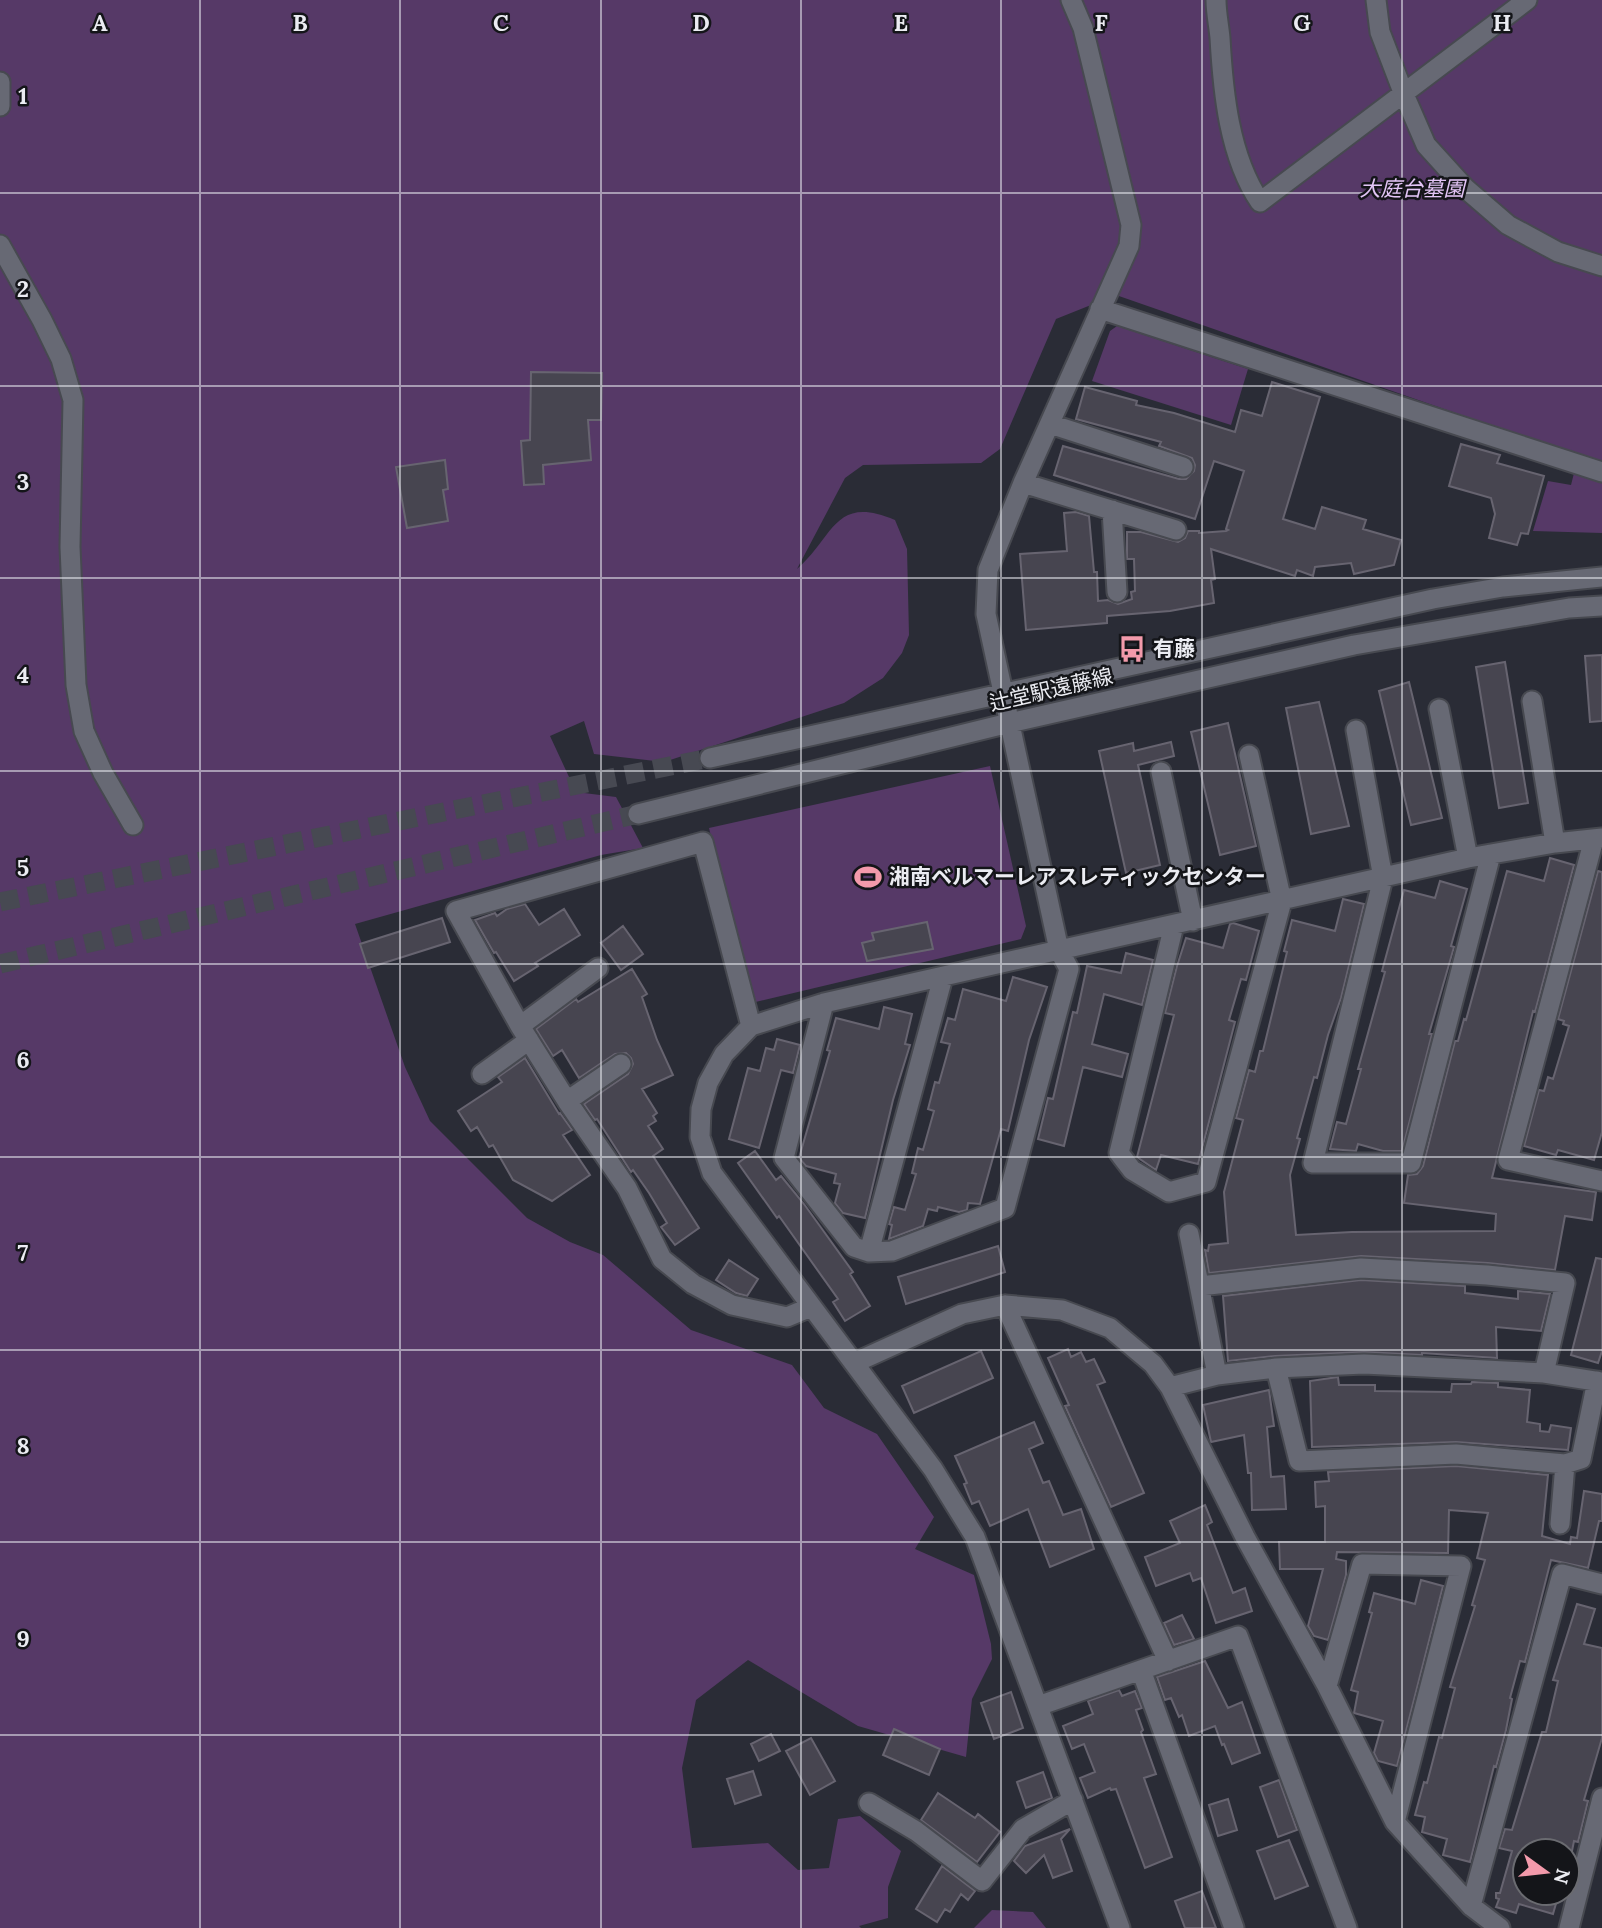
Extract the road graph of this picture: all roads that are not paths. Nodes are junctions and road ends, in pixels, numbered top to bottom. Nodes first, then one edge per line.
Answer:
1 (1071, 0) edge
2 (1216, 0) edge
3 (1376, 0) edge
4 (1527, 0) edge
5 (0, 82) edge
6 (1403, 92) junction
7 (0, 106) edge
8 (0, 245) edge
9 (1602, 266) edge
10 (1100, 309) junction
11 (1050, 424) junction
12 (1183, 467) dead end
13 (1602, 472) edge
14 (1023, 483) junction
15 (1112, 510) junction
16 (1176, 530) dead end
17 (1602, 577) edge
18 (1117, 592) dead end
19 (1602, 606) edge
20 (1002, 693) junction
21 (1532, 701) dead end
22 (1438, 709) dead end
23 (1009, 723) junction
24 (1356, 730) dead end
25 (1249, 755) dead end
26 (710, 758) tunnel mouth
27 (1161, 772) dead end
28 (639, 814) tunnel mouth
29 (133, 825) dead end
30 (1598, 839) edge
31 (1555, 842) junction
32 (1491, 854) junction
33 (1468, 858) junction
34 (1383, 878) junction
35 (1282, 901) junction
36 (1184, 923) junction
37 (1059, 950) junction
38 (597, 968) dead end
39 (943, 977) junction
40 (824, 1003) junction
41 (751, 1026) junction
42 (524, 1033) junction
43 (621, 1064) dead end
44 (482, 1074) dead end
45 (567, 1101) junction
46 (1602, 1181) edge
47 (1189, 1234) dead end
48 (869, 1252) junction
49 (1200, 1286) junction
50 (1005, 1305) junction
51 (811, 1307) junction
52 (854, 1363) junction
53 (1276, 1368) junction
54 (1545, 1373) junction
55 (1217, 1375) junction
56 (1600, 1382) edge
57 (1170, 1387) junction
58 (1565, 1464) junction
59 (1560, 1524) dead end
60 (1602, 1584) edge
61 (1168, 1661) junction
62 (1141, 1670) junction
63 (1327, 1686) junction
64 (1038, 1706) junction
65 (1602, 1798) edge
66 (1073, 1800) junction
67 (869, 1803) dead end
68 (1395, 1822) junction
69 (1471, 1906) junction
70 (1120, 1928) edge
71 (1234, 1928) edge
72 (1347, 1928) edge
73 (1500, 1928) edge
74 (1569, 1928) edge

1 - 10 street
2 - 6 street
3 - 6 street
4 - 6 street
5 - 7 street
6 - 9 street
8 - 29 street
10 - 11 street
10 - 13 street
11 - 12 street
11 - 14 street
14 - 15 street
14 - 20 street
15 - 16 street
15 - 18 street
17 - 20 street, 辻堂駅遠藤線
19 - 23 street, 辻堂駅遠藤線
20 - 23 street
20 - 26 street, 辻堂駅遠藤線
21 - 31 street
22 - 33 street
23 - 28 street, 辻堂駅遠藤線
23 - 37 street
24 - 34 street
25 - 35 street
27 - 36 street
30 - 31 street
30 - 46 street
31 - 32 street
32 - 33 street
32 - 34 street
33 - 34 street
34 - 35 street
35 - 36 street
35 - 36 street
36 - 37 street
37 - 39 street
37 - 48 street
38 - 42 street
39 - 40 street
39 - 48 street
40 - 41 street
40 - 48 street
41 - 42 street
41 - 51 street
42 - 44 street
42 - 45 street
43 - 45 street
45 - 51 street
47 - 49 street
49 - 54 street
49 - 55 street
50 - 52 street
50 - 57 street
50 - 61 street
51 - 52 street
52 - 64 street
53 - 54 street
53 - 55 street
53 - 58 street
54 - 56 street
55 - 57 street
56 - 58 street
57 - 63 street
58 - 59 street
60 - 69 street
61 - 62 street
61 - 72 street
62 - 64 street
62 - 71 street
63 - 68 street
63 - 68 street
64 - 66 street
65 - 74 street
66 - 67 street
66 - 70 street
68 - 69 street
69 - 73 street

